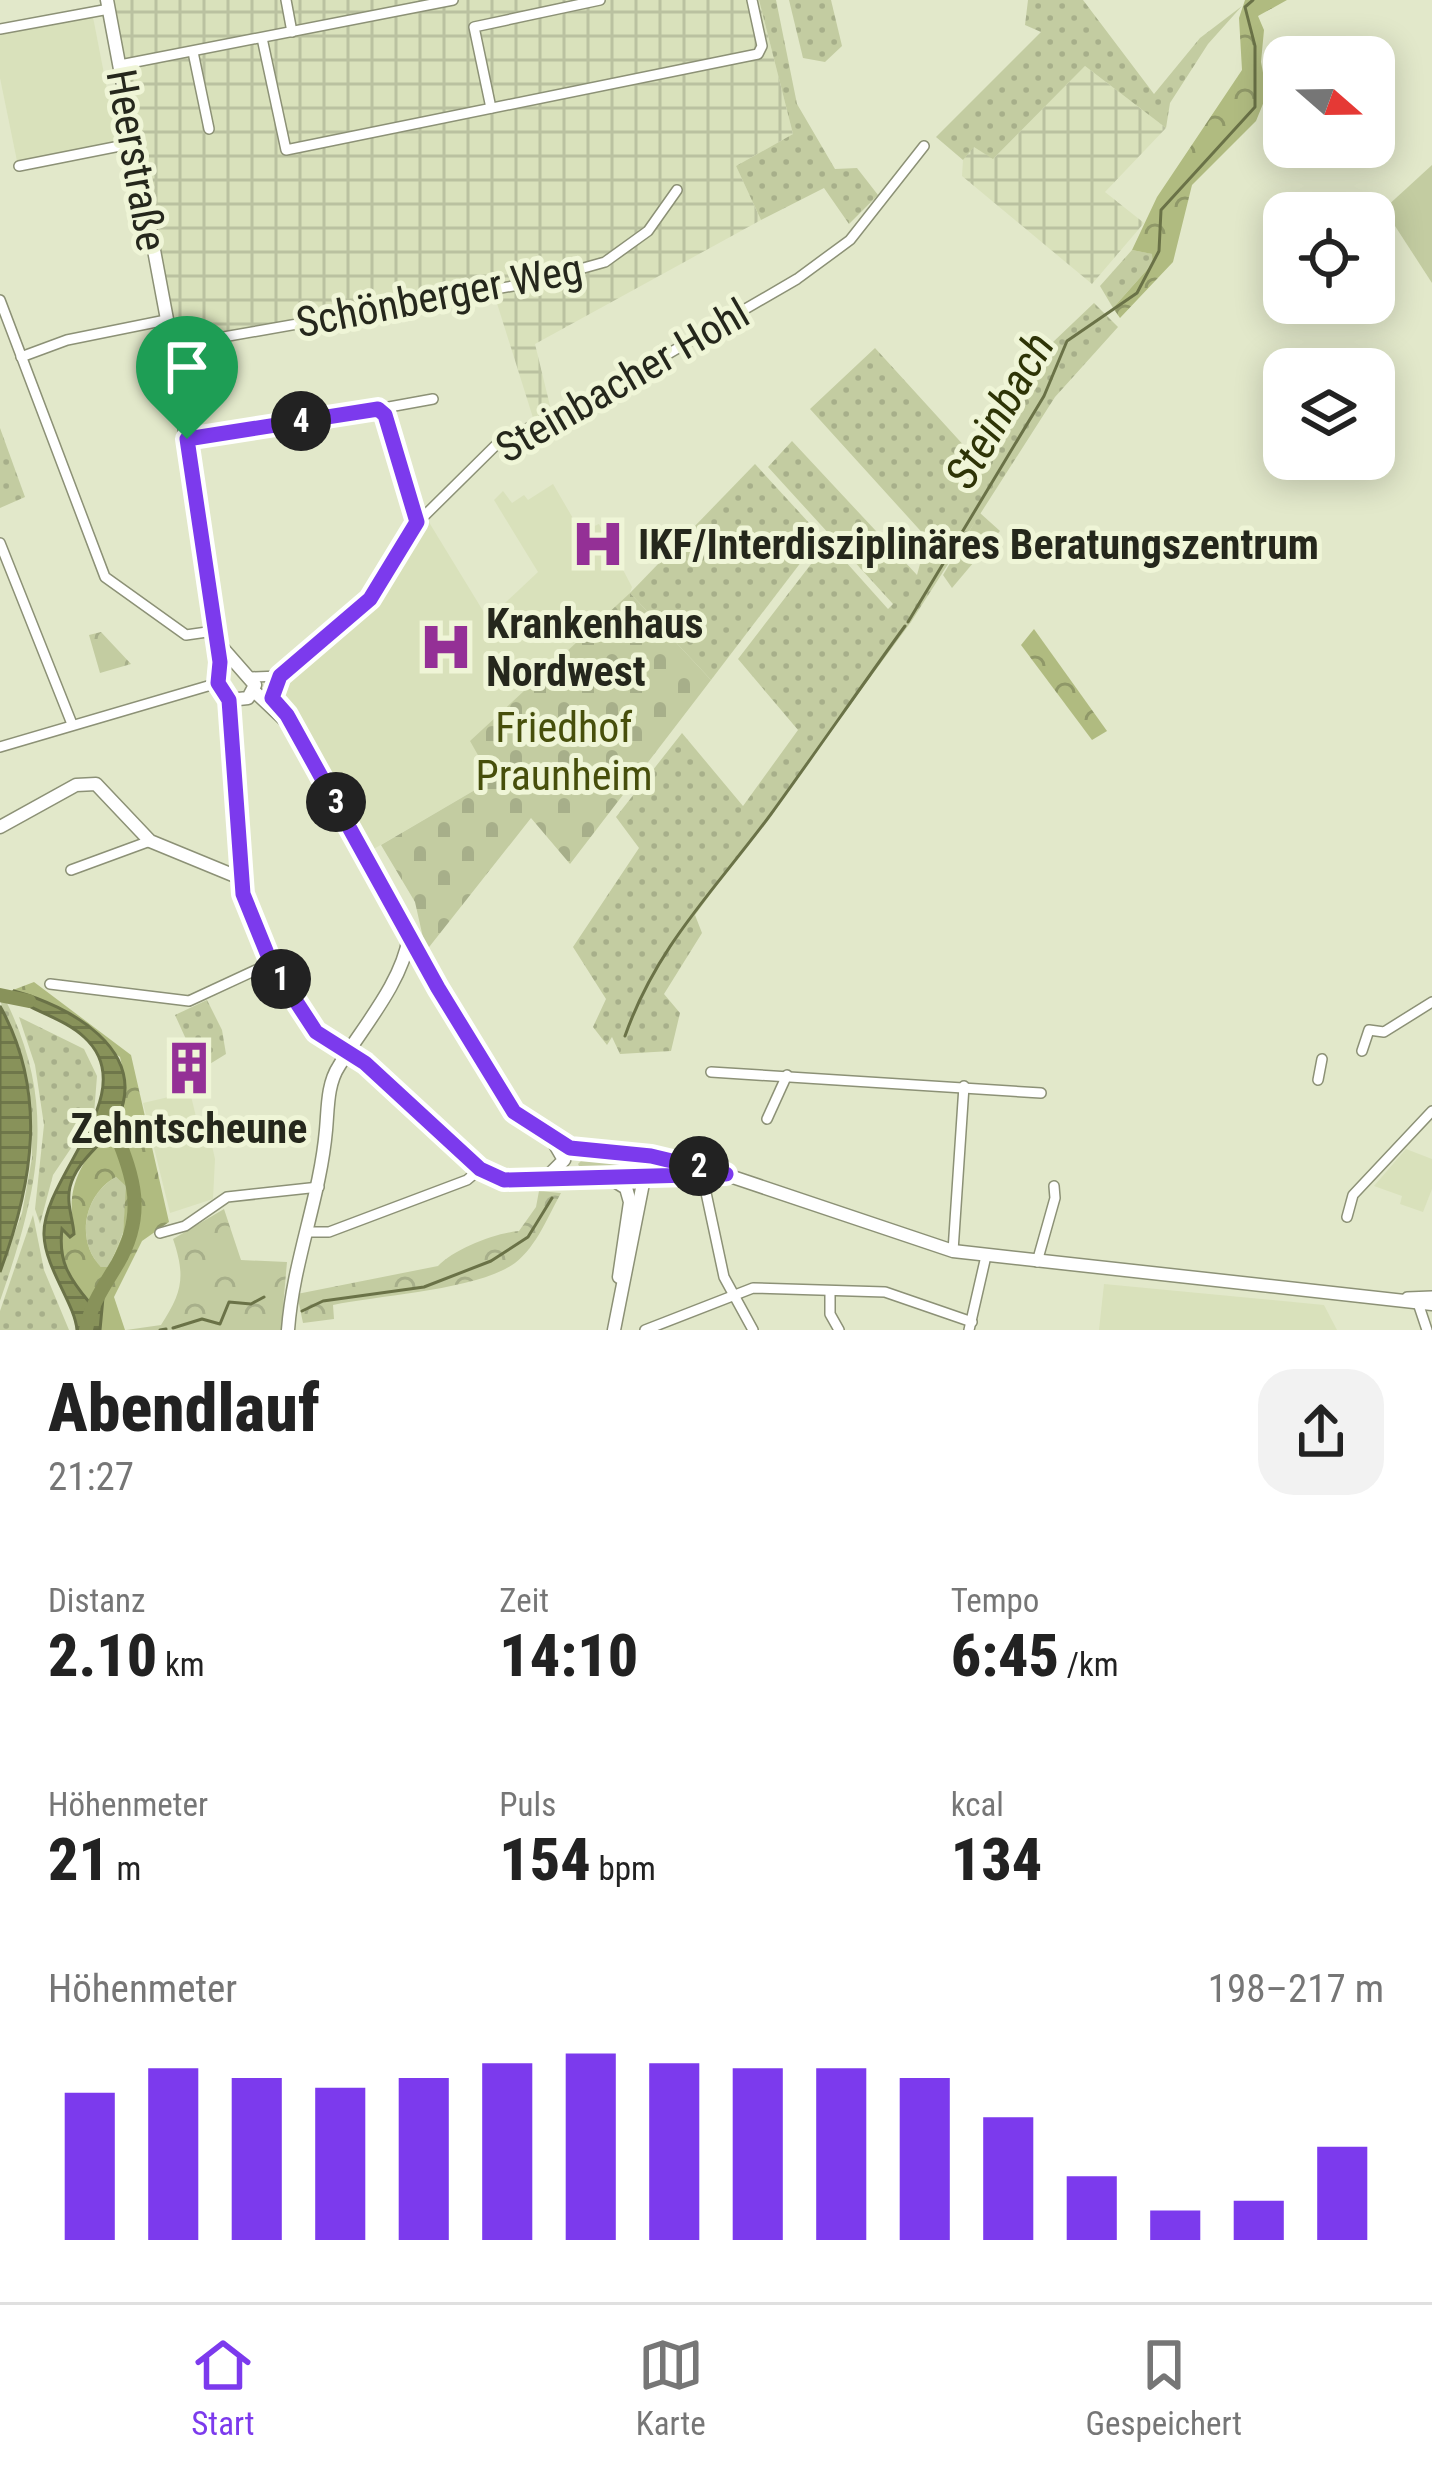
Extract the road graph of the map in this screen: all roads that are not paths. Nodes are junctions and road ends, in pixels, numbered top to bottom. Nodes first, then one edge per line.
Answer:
1 (286, 0) edge
2 (453, 0) edge
3 (600, 0) edge
4 (752, 0) edge
5 (108, 4) edge
6 (0, 26) edge
7 (292, 32) junction
8 (262, 38) junction
9 (194, 52) junction
10 (120, 65) junction
11 (491, 109) junction
12 (209, 129) dead end
13 (135, 143) junction
14 (924, 146) dead end
15 (19, 166) dead end
16 (677, 190) dead end
17 (0, 299) edge
18 (166, 320) junction
19 (172, 346) junction
20 (21, 357) junction
21 (433, 399) dead end
22 (378, 409) junction
23 (187, 439) junction
24 (417, 522) junction
25 (0, 543) edge
26 (214, 631) junction
27 (234, 664) junction
28 (218, 679) junction
29 (278, 679) junction
30 (254, 686) junction
31 (229, 700) junction
32 (71, 724) junction
33 (290, 724) junction
34 (0, 747) edge
35 (0, 827) edge
36 (150, 841) junction
37 (71, 870) dead end
38 (240, 878) junction
39 (409, 936) junction
40 (271, 963) junction
41 (50, 984) dead end
42 (1432, 1002) edge
43 (1362, 1051) dead end
44 (350, 1053) junction
45 (1322, 1059) dead end
46 (711, 1072) dead end
47 (788, 1075) junction
48 (1318, 1080) dead end
49 (964, 1086) junction
50 (1041, 1093) dead end
51 (1432, 1111) edge
52 (767, 1119) dead end
53 (551, 1139) junction
54 (601, 1152) junction
55 (624, 1153) junction
56 (480, 1169) junction
57 (702, 1174) junction
58 (726, 1174) junction
59 (647, 1176) junction
60 (607, 1177) junction
61 (588, 1178) junction
62 (538, 1183) junction
63 (1054, 1186) dead end
64 (319, 1187) junction
65 (1348, 1217) dead end
66 (308, 1232) junction
67 (160, 1233) dead end
68 (952, 1251) junction
69 (986, 1256) junction
70 (1037, 1262) junction
71 (732, 1294) junction
72 (830, 1294) junction
73 (1427, 1301) edge
74 (970, 1326) edge
75 (289, 1330) edge
76 (613, 1330) edge
77 (645, 1330) edge
78 (753, 1330) edge
79 (839, 1330) edge
80 (1427, 1330) edge

1 - 7 street
2 - 7 street
3 - 11 street
4 - 11 street
5 - 6 street
5 - 10 main road, Heerstraße
7 - 8 street
8 - 9 street
8 - 11 street
9 - 10 street
9 - 12 street
10 - 13 main road, Heerstraße
13 - 15 street
13 - 18 main road, Heerstraße
14 - 24 street, Steinbacher Hohl
16 - 19 street, Schönberger Weg
17 - 20 street
18 - 19 main road, Heerstraße
18 - 20 street
19 - 23 main road, Heerstraße
20 - 26 street
21 - 22 street
22 - 23 street
22 - 24 street
23 - 26 main road, Heerstraße
24 - 29 street, Steinbacher Hohl
25 - 32 street
26 - 27 main road
26 - 28 main road, Heerstraße
27 - 28 main road
27 - 30 main road
28 - 31 main road
28 - 32 street
29 - 30 street, Steinbacher Hohl
29 - 33 street
30 - 31 main road
30 - 33 main road
31 - 38 main road
32 - 34 street
33 - 39 main road
35 - 36 main road
36 - 37 street
36 - 38 main road
38 - 40 main road
39 - 44 main road
39 - 53 main road
40 - 41 street
40 - 44 main road
42 - 43 street
44 - 56 main road
44 - 64 main road
45 - 48 street
46 - 47 street
47 - 49 street
47 - 52 street
49 - 50 street
49 - 68 street
51 - 65 street
53 - 54 main road
53 - 62 main road
54 - 55 main road
54 - 61 main road
55 - 58 main road
55 - 59 main road
56 - 62 main road
56 - 66 street
57 - 58 main road
57 - 59 main road
57 - 71 street
58 - 68 main road
59 - 60 main road
59 - 76 main road
60 - 61 main road
60 - 76 main road
61 - 62 main road
63 - 70 street
64 - 66 main road
64 - 67 street
66 - 75 main road
68 - 69 main road
69 - 70 main road
69 - 74 street
70 - 73 main road
71 - 72 street
71 - 77 street
71 - 78 street
72 - 74 street
72 - 79 street
73 - 80 street

